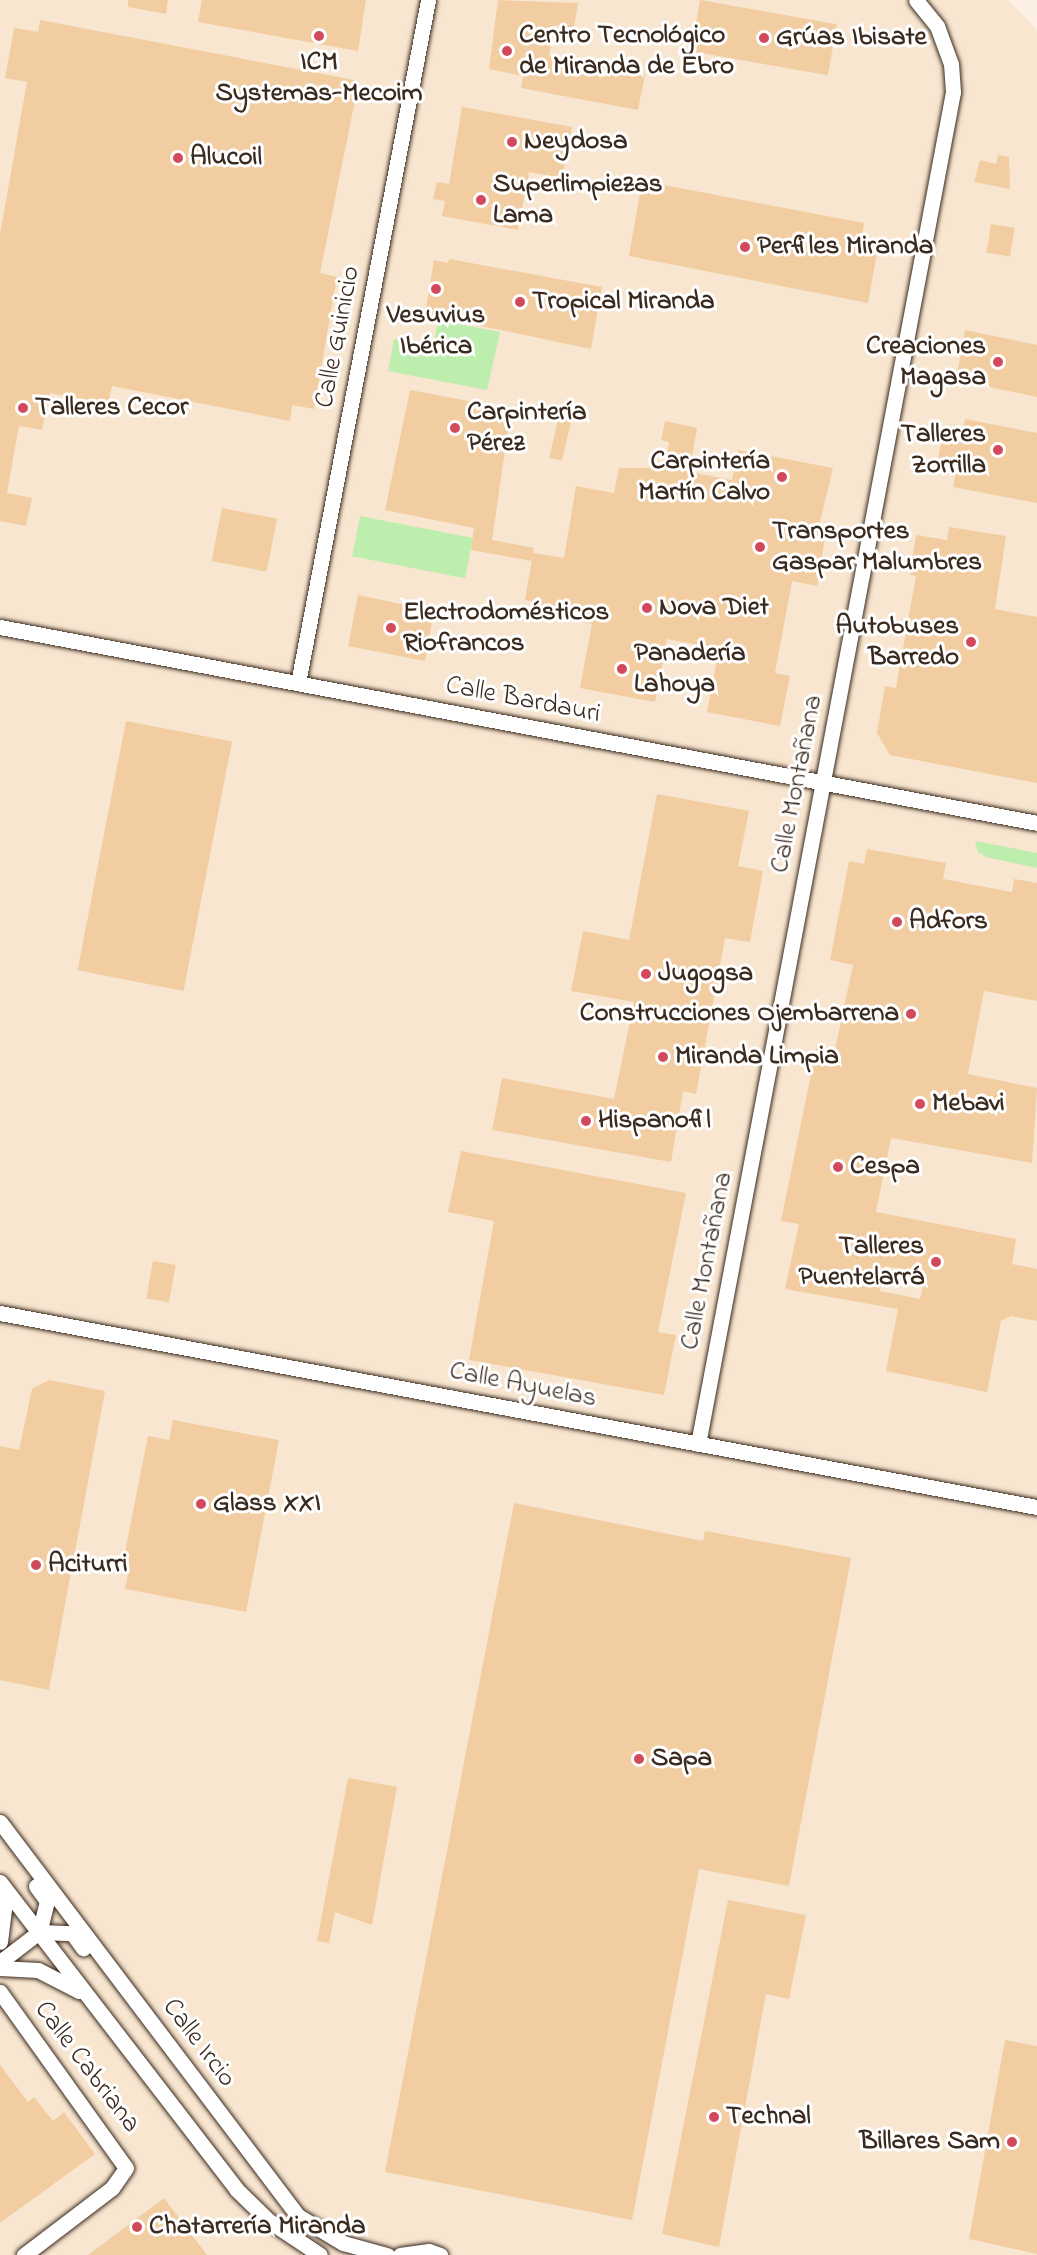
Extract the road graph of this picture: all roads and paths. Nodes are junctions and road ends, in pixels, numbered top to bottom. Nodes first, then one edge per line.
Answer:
1 (428, 0) edge
2 (916, 0) edge
3 (0, 627) edge
4 (298, 683) junction
5 (823, 782) junction
6 (1037, 823) edge
7 (0, 1313) edge
8 (698, 1444) junction
9 (1037, 1507) edge
10 (0, 1822) edge
11 (0, 1882) edge
12 (0, 1899) edge
13 (39, 1932) junction
14 (0, 1942) edge
15 (0, 1962) edge
16 (0, 1968) edge
17 (0, 1992) edge
18 (130, 1994) junction
19 (86, 1995) junction
20 (24, 2255) edge
21 (320, 2255) edge
22 (387, 2255) edge
23 (400, 2255) edge
24 (441, 2255) edge

1 - 4 street, Calle Guinicio
2 - 5 street, Calle Montañana
3 - 4 street, Calle Bardauri
4 - 5 street, Calle Bardauri
5 - 6 street, Calle Bardauri
5 - 8 street, Calle Montañana
7 - 8 street, Calle Ayuelas
8 - 9 street, Calle Ayuelas
10 - 13 street, Calle Ircio
10 - 18 street, Calle Ircio
11 - 13 street
12 - 14 street
13 - 15 street
13 - 18 street
13 - 19 street
16 - 19 street
17 - 20 street, Calle Cabriana
18 - 22 street, Calle Ircio
19 - 21 street
23 - 24 street

